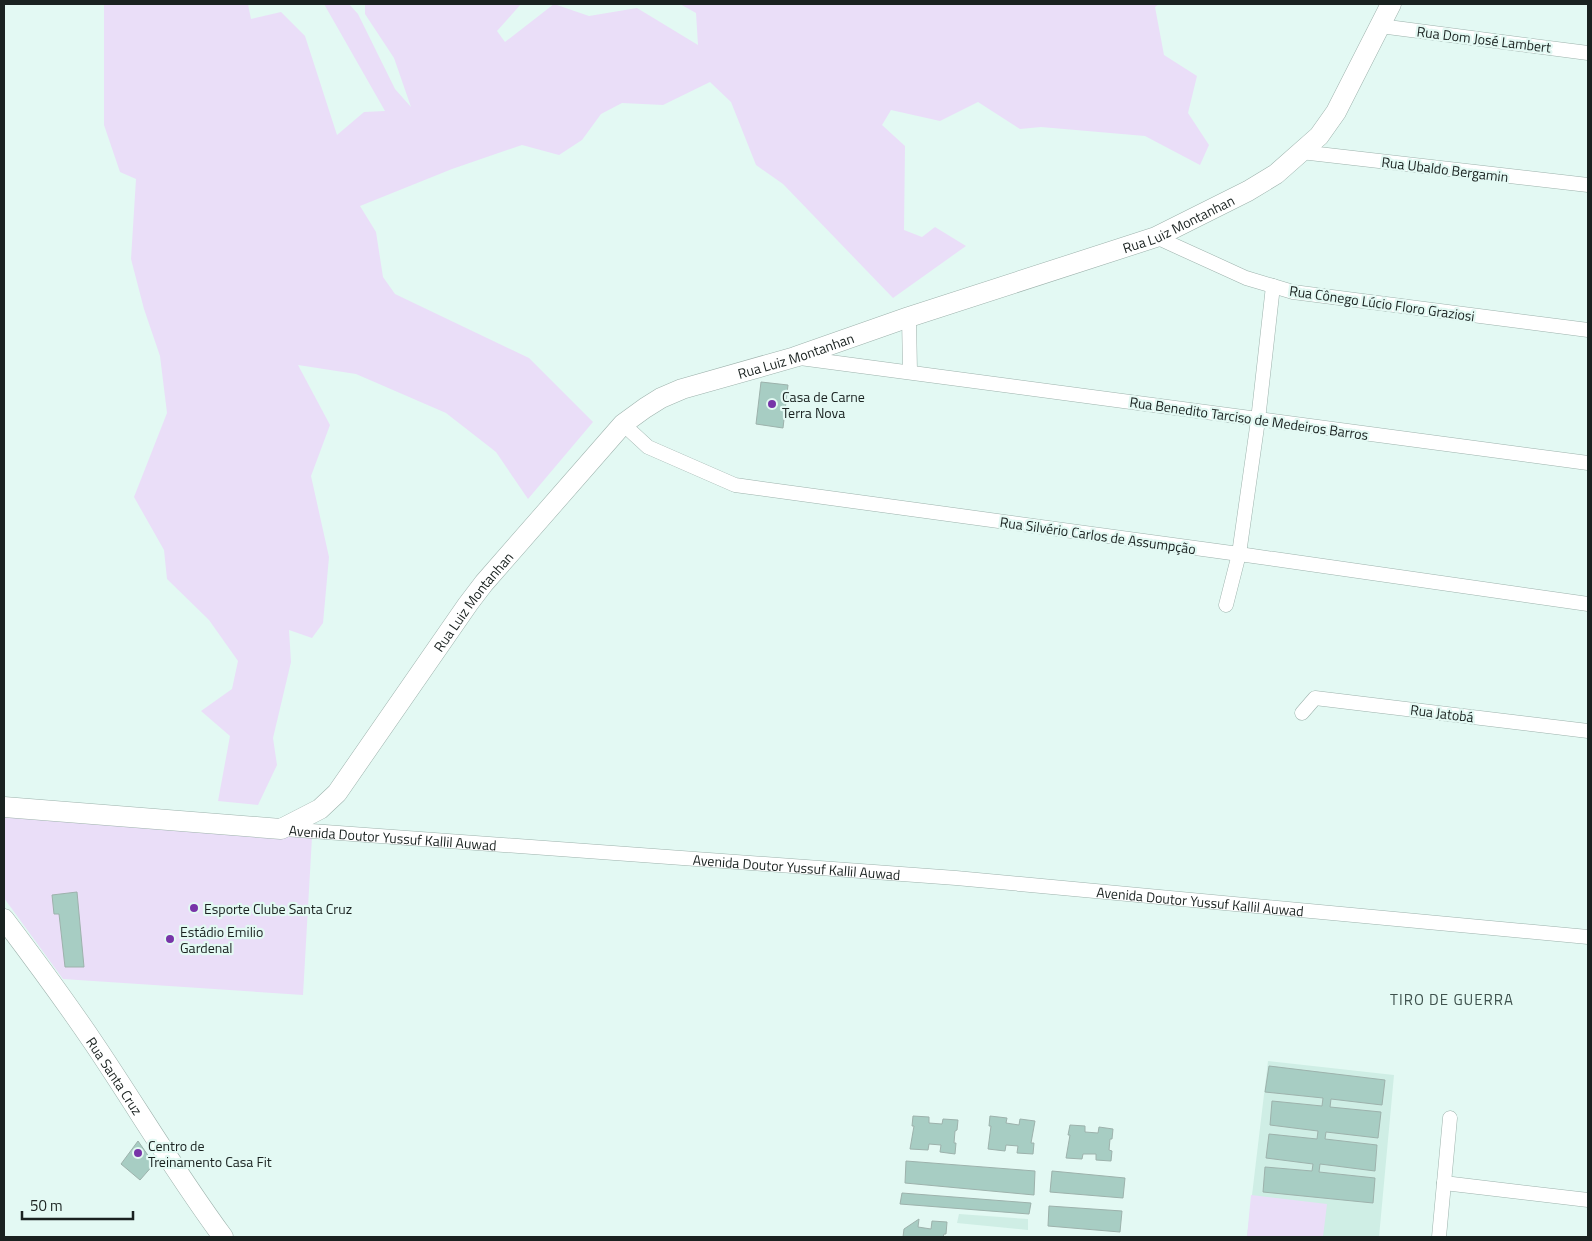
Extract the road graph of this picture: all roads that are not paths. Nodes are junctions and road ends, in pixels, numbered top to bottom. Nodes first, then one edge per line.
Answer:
1 (1391, 4) edge
2 (1380, 26) junction
3 (1588, 53) edge
4 (1301, 152) junction
5 (1588, 185) edge
6 (1156, 237) junction
7 (1273, 286) junction
8 (909, 317) junction
9 (1588, 330) edge
10 (795, 357) junction
11 (910, 372) junction
12 (1258, 420) junction
13 (623, 424) junction
14 (1588, 463) edge
15 (1239, 554) junction
16 (1226, 604) dead end
17 (1588, 604) edge
18 (1302, 713) dead end
19 (1588, 731) edge
20 (4, 807) edge
21 (281, 829) junction
22 (4, 919) edge
23 (1588, 937) edge
24 (1450, 1118) dead end
25 (1444, 1182) junction
26 (1588, 1200) edge
27 (223, 1237) edge
28 (1439, 1237) edge

1 - 2 street, Rua Luiz Montanhan
2 - 3 street, Rua Dom José Lambert
2 - 4 street, Rua Luiz Montanhan
4 - 5 street, Rua Ubaldo Bergamin
4 - 6 street, Rua Luiz Montanhan
6 - 7 street, Rua Cônego Lúcio Floro Graziosi
6 - 8 street, Rua Luiz Montanhan
7 - 9 street, Rua Cônego Lúcio Floro Graziosi
7 - 12 street
8 - 10 street, Rua Luiz Montanhan
8 - 11 street
10 - 11 street, Rua Benedito Tarciso de Medeiros Barros
10 - 13 street, Rua Luiz Montanhan
11 - 12 street, Rua Benedito Tarciso de Medeiros Barros
12 - 14 street, Rua Benedito Tarciso de Medeiros Barros
12 - 15 street
13 - 15 street, Rua Silvério Carlos de Assumpção
13 - 21 street, Rua Luiz Montanhan
15 - 16 street
15 - 17 street, Rua Silvério Carlos de Assumpção
18 - 19 street, Rua Jatobá
20 - 21 street, Avenida Doutor Yussuf Kallil Auwad
21 - 23 street, Avenida Doutor Yussuf Kallil Auwad
22 - 27 street, Rua Santa Cruz
24 - 25 street
25 - 26 street
25 - 28 street

